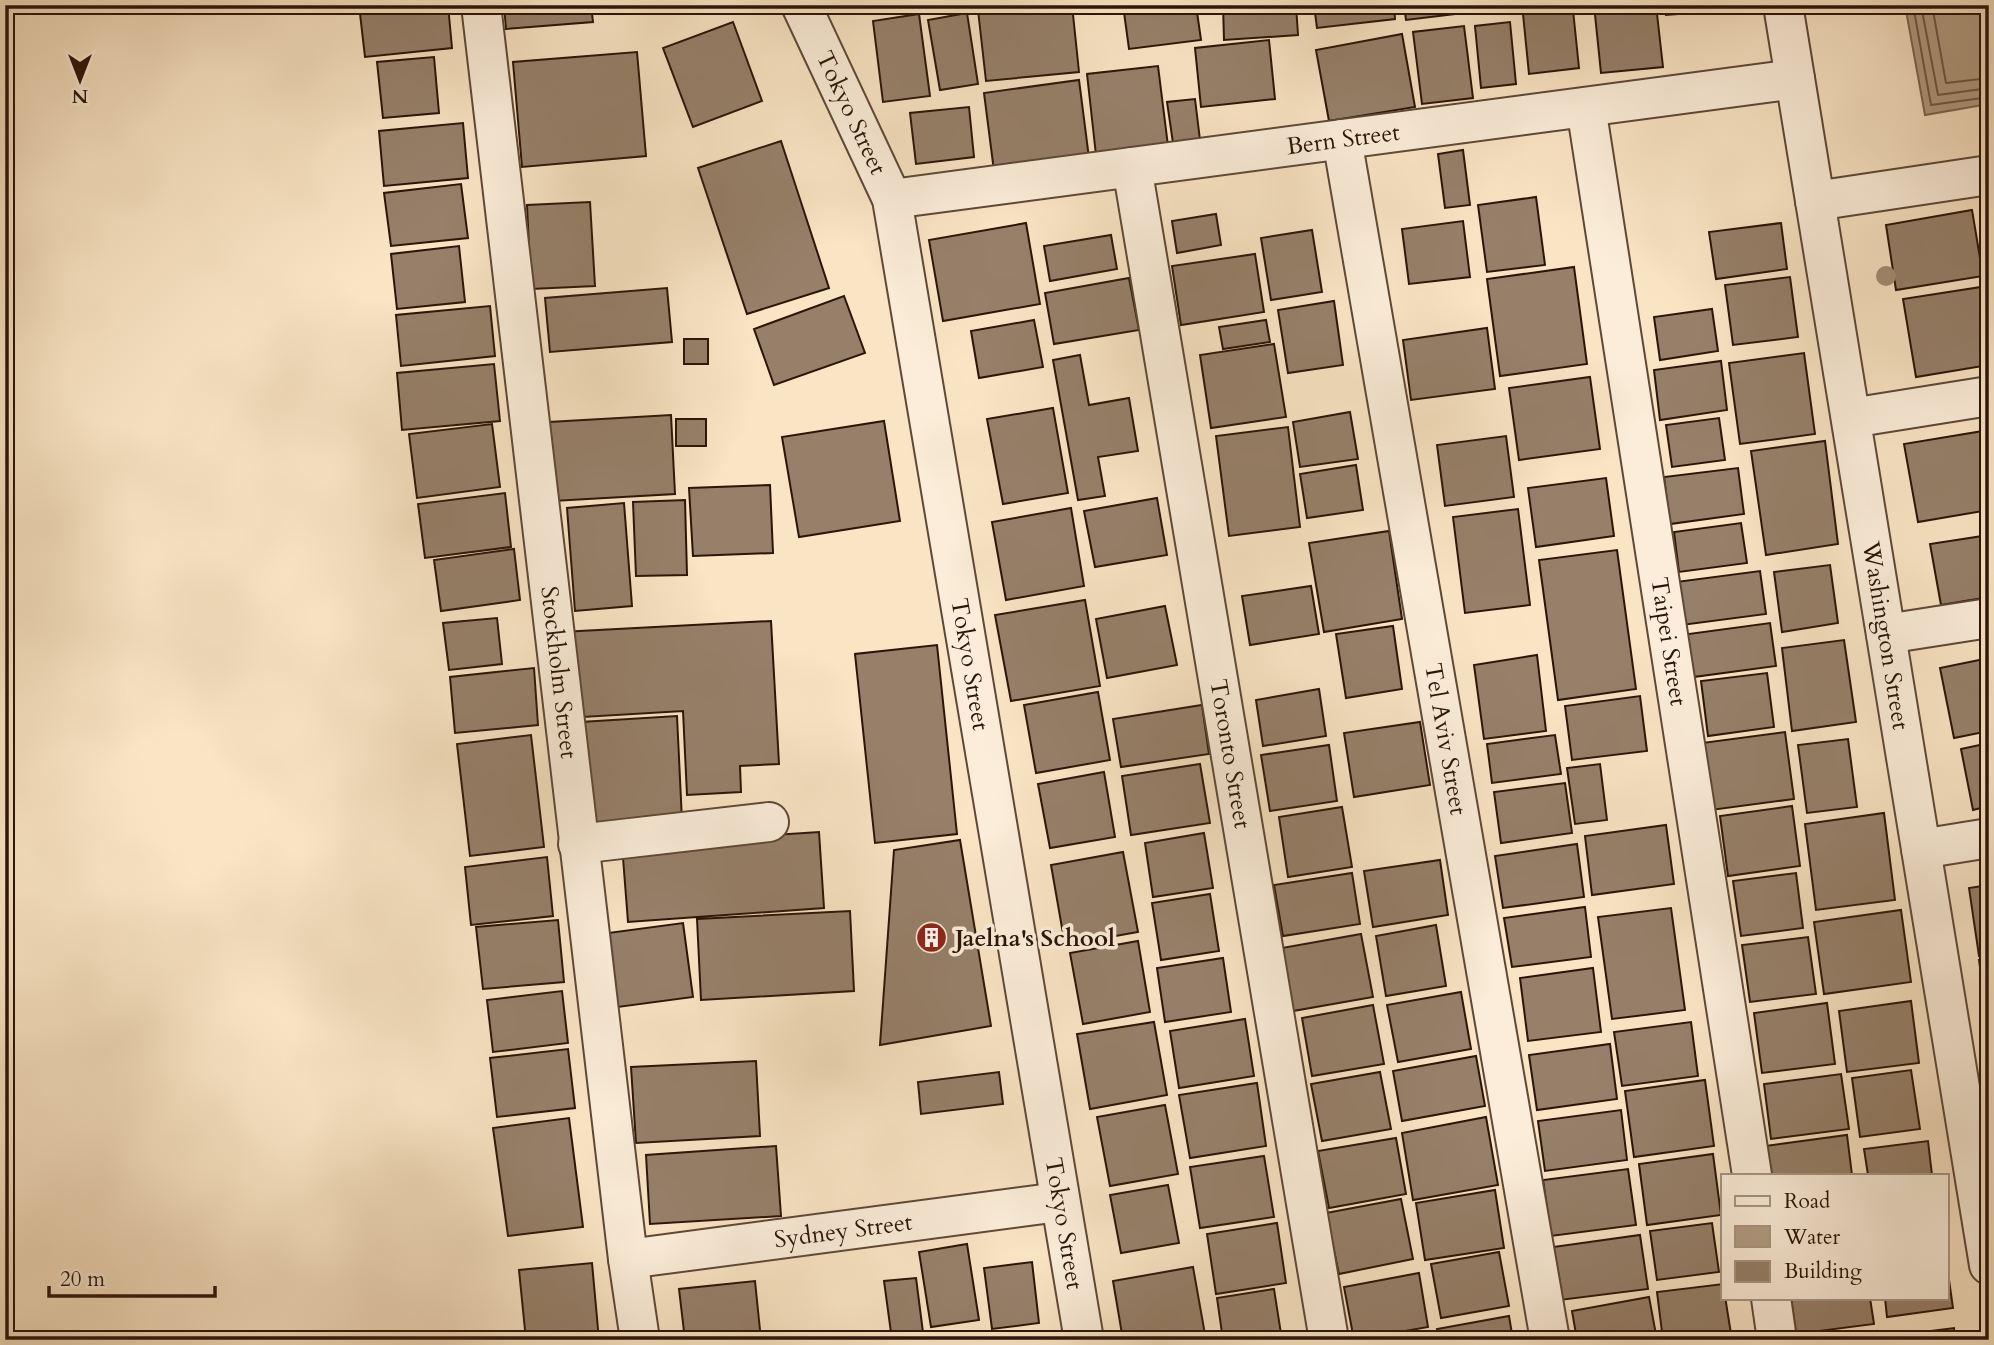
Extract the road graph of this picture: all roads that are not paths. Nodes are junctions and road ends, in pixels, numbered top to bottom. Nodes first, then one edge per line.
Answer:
1 (481, 5) edge
2 (801, 5) edge
3 (1783, 5) edge
4 (1795, 79) junction
5 (1586, 107) junction
6 (1342, 139) junction
7 (1132, 167) junction
8 (1989, 175) edge
9 (892, 200) junction
10 (1815, 201) junction
11 (1989, 396) edge
12 (1851, 418) junction
13 (1989, 618) edge
14 (1885, 634) junction
15 (769, 822) dead end
16 (1989, 838) edge
17 (579, 844) junction
18 (1921, 849) junction
19 (1973, 1066) edge
20 (1752, 1174) edge
21 (1059, 1202) junction
22 (628, 1259) junction
23 (1989, 1265) edge
24 (1771, 1300) edge
25 (640, 1340) edge
26 (1084, 1340) edge
27 (1329, 1340) edge
28 (1550, 1340) edge
29 (1777, 1340) edge

1 - 17 street, Stockholm Street
2 - 9 street, Tokyo Street
3 - 4 street, Washington Street
4 - 5 street, Bern Street
4 - 10 street, Washington Street
5 - 6 street, Bern Street
5 - 20 street, Taipei Street
6 - 7 street, Bern Street
6 - 28 street, Tel Aviv Street
7 - 9 street, Bern Street
7 - 27 street, Toronto Street
8 - 10 street
9 - 21 street, Tokyo Street
10 - 12 street, Washington Street
11 - 12 street
12 - 14 street, Washington Street
13 - 14 street
14 - 18 street, Washington Street
15 - 17 street
16 - 18 street
17 - 22 street, Stockholm Street
18 - 19 street, Washington Street
19 - 23 street, Washington Street
21 - 22 street, Sydney Street
21 - 26 street, Tokyo Street
22 - 25 street, Stockholm Street
24 - 29 street

